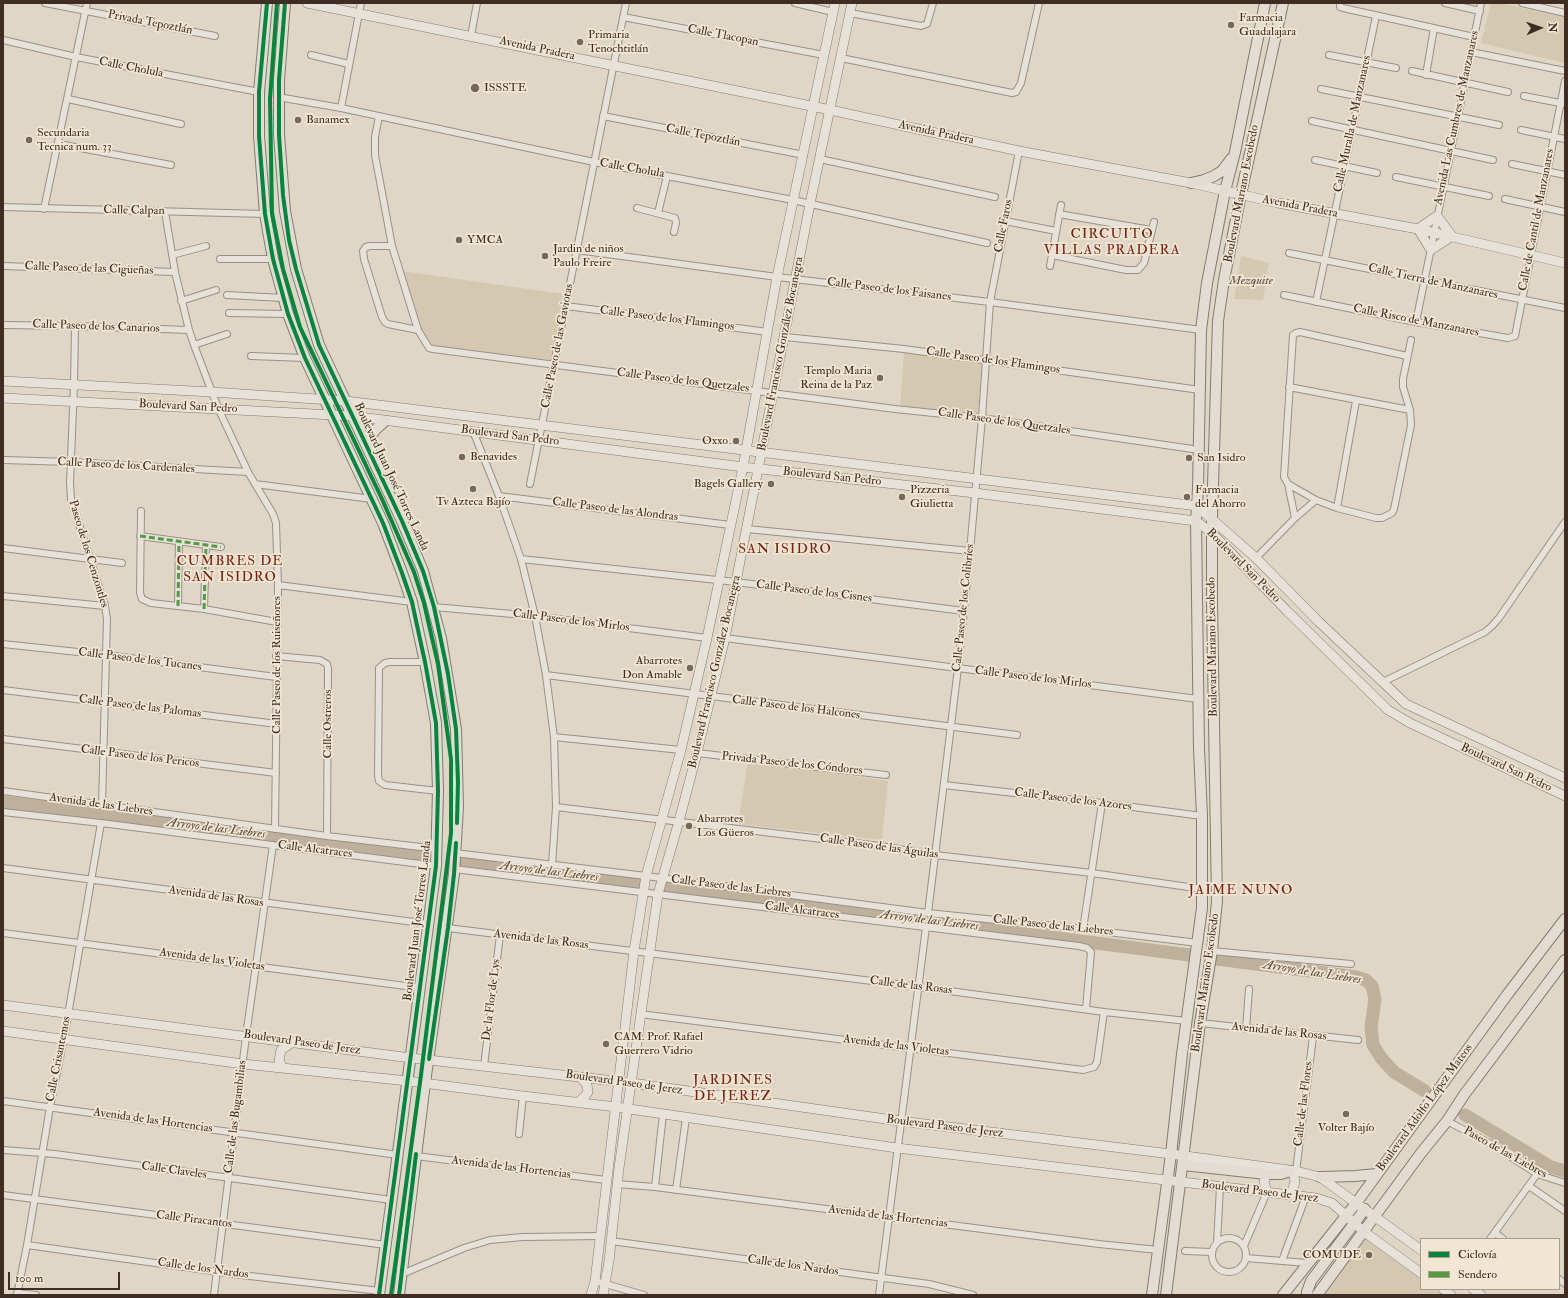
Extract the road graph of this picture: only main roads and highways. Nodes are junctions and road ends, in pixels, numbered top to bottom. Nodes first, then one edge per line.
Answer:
1 (267, 3) edge
2 (285, 3) edge
3 (307, 3) edge
4 (852, 3) edge
5 (1265, 3) edge
6 (1283, 3) edge
7 (834, 7) edge
8 (814, 106) junction
9 (830, 110) junction
10 (1235, 152) junction
11 (1191, 183) junction
12 (1224, 191) junction
13 (1241, 194) junction
14 (1418, 229) junction
15 (1452, 236) junction
16 (1565, 263) edge
17 (3, 381) edge
18 (3, 398) edge
19 (324, 400) junction
20 (346, 401) junction
21 (435, 412) junction
22 (331, 414) junction
23 (353, 416) junction
24 (385, 421) junction
25 (434, 427) junction
26 (746, 451) junction
27 (762, 453) junction
28 (372, 458) junction
29 (743, 467) junction
30 (759, 469) junction
31 (1197, 506) junction
32 (1212, 518) junction
33 (1196, 522) junction
34 (1212, 532) junction
35 (1406, 704) junction
36 (1397, 716) junction
37 (1565, 778) edge
38 (1565, 796) edge
39 (1565, 919) edge
40 (1565, 960) edge
41 (3, 1005) edge
42 (3, 1031) edge
43 (293, 1042) junction
44 (411, 1058) junction
45 (429, 1060) junction
46 (283, 1068) junction
47 (580, 1077) junction
48 (408, 1081) junction
49 (619, 1082) junction
50 (425, 1083) junction
51 (632, 1083) junction
52 (578, 1103) junction
53 (616, 1107) junction
54 (628, 1108) junction
55 (1171, 1154) junction
56 (1184, 1160) junction
57 (1293, 1171) junction
58 (1266, 1174) junction
59 (1377, 1174) junction
60 (1320, 1176) junction
61 (1167, 1180) junction
62 (1180, 1182) junction
63 (1267, 1192) junction
64 (1291, 1194) junction
65 (1357, 1202) junction
66 (1365, 1209) junction
67 (1346, 1216) junction
68 (1375, 1216) junction
69 (1354, 1223) junction
70 (1363, 1231) junction
71 (1420, 1249) edge
72 (1420, 1272) edge
73 (379, 1293) edge
74 (399, 1295) edge
75 (591, 1295) edge
76 (603, 1295) edge
77 (1152, 1295) edge
78 (1166, 1295) edge
79 (1282, 1295) edge
80 (1307, 1295) edge
81 (1317, 1295) edge

1 - 19 main road, Boulevard Juan José Torres Landa
2 - 20 main road, Boulevard Juan José Torres Landa
3 - 8 main road, Avenida Pradera
4 - 9 main road, Boulevard Francisco González Bocanegra
5 - 10 main road, Boulevard Mariano Escobedo
6 - 13 main road, Boulevard Mariano Escobedo
7 - 8 main road, Boulevard Francisco González Bocanegra
8 - 9 main road, Avenida Pradera
8 - 26 main road, Boulevard Francisco González Bocanegra
9 - 11 main road, Avenida Pradera
9 - 27 main road, Boulevard Francisco González Bocanegra
10 - 11 main road
10 - 12 main road, Boulevard Mariano Escobedo
11 - 12 main road, Avenida Pradera
12 - 13 main road, Avenida Pradera
12 - 31 main road, Boulevard Mariano Escobedo
13 - 14 main road, Avenida Pradera
13 - 32 main road, Boulevard Mariano Escobedo
14 - 15 main road, Avenida Pradera
14 - 15 main road
14 - 15 main road
15 - 16 main road, Avenida Pradera
17 - 19 main road, Boulevard San Pedro
18 - 22 main road, Boulevard San Pedro
19 - 20 main road, Boulevard San Pedro
19 - 22 main road, Boulevard Juan José Torres Landa
20 - 21 main road, Boulevard San Pedro
20 - 23 main road, Boulevard Juan José Torres Landa
21 - 25 main road
21 - 26 main road, Boulevard San Pedro
22 - 23 main road, Boulevard San Pedro
22 - 44 main road, Boulevard Juan José Torres Landa
23 - 24 main road, Boulevard San Pedro
23 - 28 main road, Boulevard Juan José Torres Landa
24 - 25 main road, Boulevard San Pedro
24 - 28 main road
25 - 29 main road, Boulevard San Pedro
26 - 27 main road, Boulevard San Pedro
26 - 29 main road, Boulevard Francisco González Bocanegra
27 - 30 main road, Boulevard Francisco González Bocanegra
27 - 31 main road, Boulevard San Pedro
28 - 45 main road, Boulevard Juan José Torres Landa
29 - 30 main road, Boulevard San Pedro
29 - 49 main road, Boulevard Francisco González Bocanegra
30 - 33 main road, Boulevard San Pedro
30 - 51 main road, Boulevard Francisco González Bocanegra
31 - 32 main road, Boulevard San Pedro
31 - 33 main road, Boulevard Mariano Escobedo
32 - 34 main road, Boulevard Mariano Escobedo
32 - 35 main road, Boulevard San Pedro
33 - 34 main road, Boulevard San Pedro
33 - 55 main road, Boulevard Mariano Escobedo
34 - 36 main road, Boulevard San Pedro
34 - 56 main road, Boulevard Mariano Escobedo
35 - 36 main road
35 - 37 main road, Boulevard San Pedro
36 - 38 main road, Boulevard San Pedro
39 - 59 main road, Boulevard Adolfo López Mateos
40 - 68 main road, Boulevard Adolfo López Mateos
41 - 43 main road, Boulevard Paseo de Jerez
42 - 46 main road, Boulevard Paseo de Jerez
43 - 44 main road, Boulevard Paseo de Jerez
43 - 46 main road
44 - 45 main road, Boulevard Paseo de Jerez
44 - 48 main road, Boulevard Juan José Torres Landa
45 - 47 main road, Boulevard Paseo de Jerez
45 - 50 main road, Boulevard Juan José Torres Landa
46 - 48 main road, Boulevard Paseo de Jerez
47 - 49 main road, Boulevard Paseo de Jerez
47 - 52 main road
48 - 50 main road, Boulevard Paseo de Jerez
48 - 73 main road, Boulevard Juan José Torres Landa
49 - 51 main road, Boulevard Paseo de Jerez
49 - 53 main road, Boulevard Francisco González Bocanegra
50 - 52 main road, Boulevard Paseo de Jerez
50 - 74 main road, Boulevard Juan José Torres Landa
51 - 54 main road, Boulevard Francisco González Bocanegra
51 - 55 main road, Boulevard Paseo de Jerez
52 - 53 main road, Boulevard Paseo de Jerez
53 - 54 main road, Boulevard Paseo de Jerez
53 - 75 main road, Boulevard Francisco González Bocanegra
54 - 61 main road, Boulevard Paseo de Jerez
54 - 76 main road, Boulevard Francisco González Bocanegra
55 - 56 main road, Boulevard Paseo de Jerez
55 - 61 main road, Boulevard Mariano Escobedo
56 - 57 main road, Boulevard Paseo de Jerez
56 - 58 main road
56 - 62 main road, Boulevard Mariano Escobedo
57 - 58 main road
57 - 60 main road, Boulevard Paseo de Jerez
57 - 64 main road
58 - 63 main road
59 - 60 main road
59 - 65 main road, Boulevard Adolfo López Mateos
60 - 65 main road, Boulevard Paseo de Jerez
61 - 62 main road, Boulevard Paseo de Jerez
61 - 77 main road, Boulevard Mariano Escobedo
62 - 63 main road, Boulevard Paseo de Jerez
62 - 78 main road, Boulevard Mariano Escobedo
63 - 64 main road, Boulevard Paseo de Jerez
64 - 67 main road, Boulevard Paseo de Jerez
65 - 66 main road, Boulevard Paseo de Jerez
65 - 67 main road, Boulevard Adolfo López Mateos
66 - 68 main road, Boulevard Paseo de Jerez
66 - 69 main road
67 - 69 main road, Boulevard Paseo de Jerez
67 - 79 main road, Boulevard Adolfo López Mateos
68 - 70 main road, Boulevard Adolfo López Mateos
68 - 71 main road, Boulevard Paseo de Jerez
69 - 70 main road, Boulevard Paseo de Jerez
69 - 80 main road
70 - 72 main road, Boulevard Paseo de Jerez
70 - 81 main road, Boulevard Adolfo López Mateos

